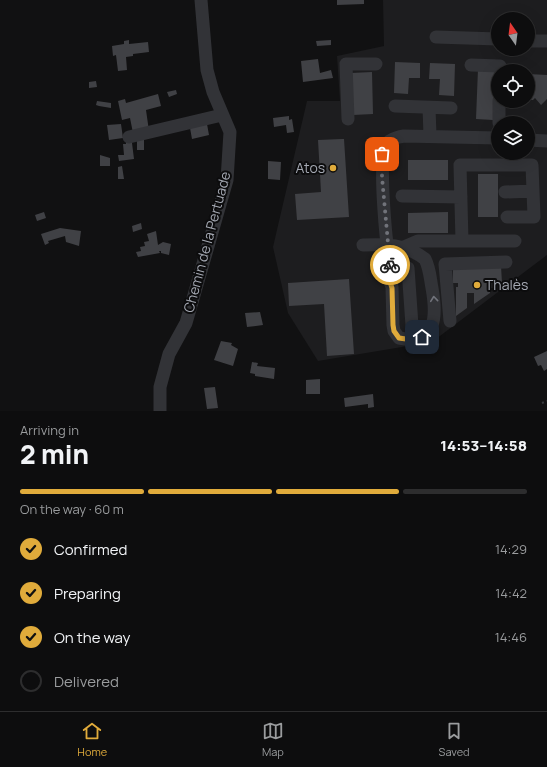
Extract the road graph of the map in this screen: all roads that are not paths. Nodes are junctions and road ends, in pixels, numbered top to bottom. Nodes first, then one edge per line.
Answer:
1 (201, 0) edge
2 (436, 37) dead end
3 (491, 40) edge
4 (535, 41) edge
5 (547, 41) edge
6 (376, 64) dead end
7 (471, 65) dead end
8 (491, 66) edge
9 (395, 106) dead end
10 (429, 108) junction
11 (451, 108) dead end
12 (222, 115) junction
13 (348, 119) dead end
14 (430, 135) junction
15 (129, 137) dead end
16 (491, 138) edge
17 (535, 140) edge
18 (547, 141) edge
19 (533, 191) junction
20 (505, 192) dead end
21 (402, 196) dead end
22 (461, 196) junction
23 (507, 217) dead end
24 (462, 241) junction
25 (515, 241) dead end
26 (388, 244) junction
27 (363, 245) dead end
28 (404, 247) junction
29 (506, 262) dead end
30 (408, 268) dead end
31 (446, 276) junction
32 (431, 278) junction
33 (450, 321) dead end
34 (413, 340) junction
35 (160, 411) edge

1 - 12 street, Chemin de la Pertuade
2 - 3 street
4 - 5 street
6 - 13 street
7 - 8 street
9 - 10 street
10 - 11 street
10 - 14 street
12 - 15 street
12 - 35 street, Chemin de la Pertuade
14 - 16 street
14 - 26 street
17 - 18 street
19 - 20 street
19 - 22 street
19 - 23 street
21 - 22 street
22 - 24 street
24 - 25 street
24 - 28 street
26 - 27 street
26 - 28 street
26 - 34 street
28 - 32 street
29 - 31 street
30 - 34 street
31 - 32 street
31 - 33 street
34 -> 32 street

